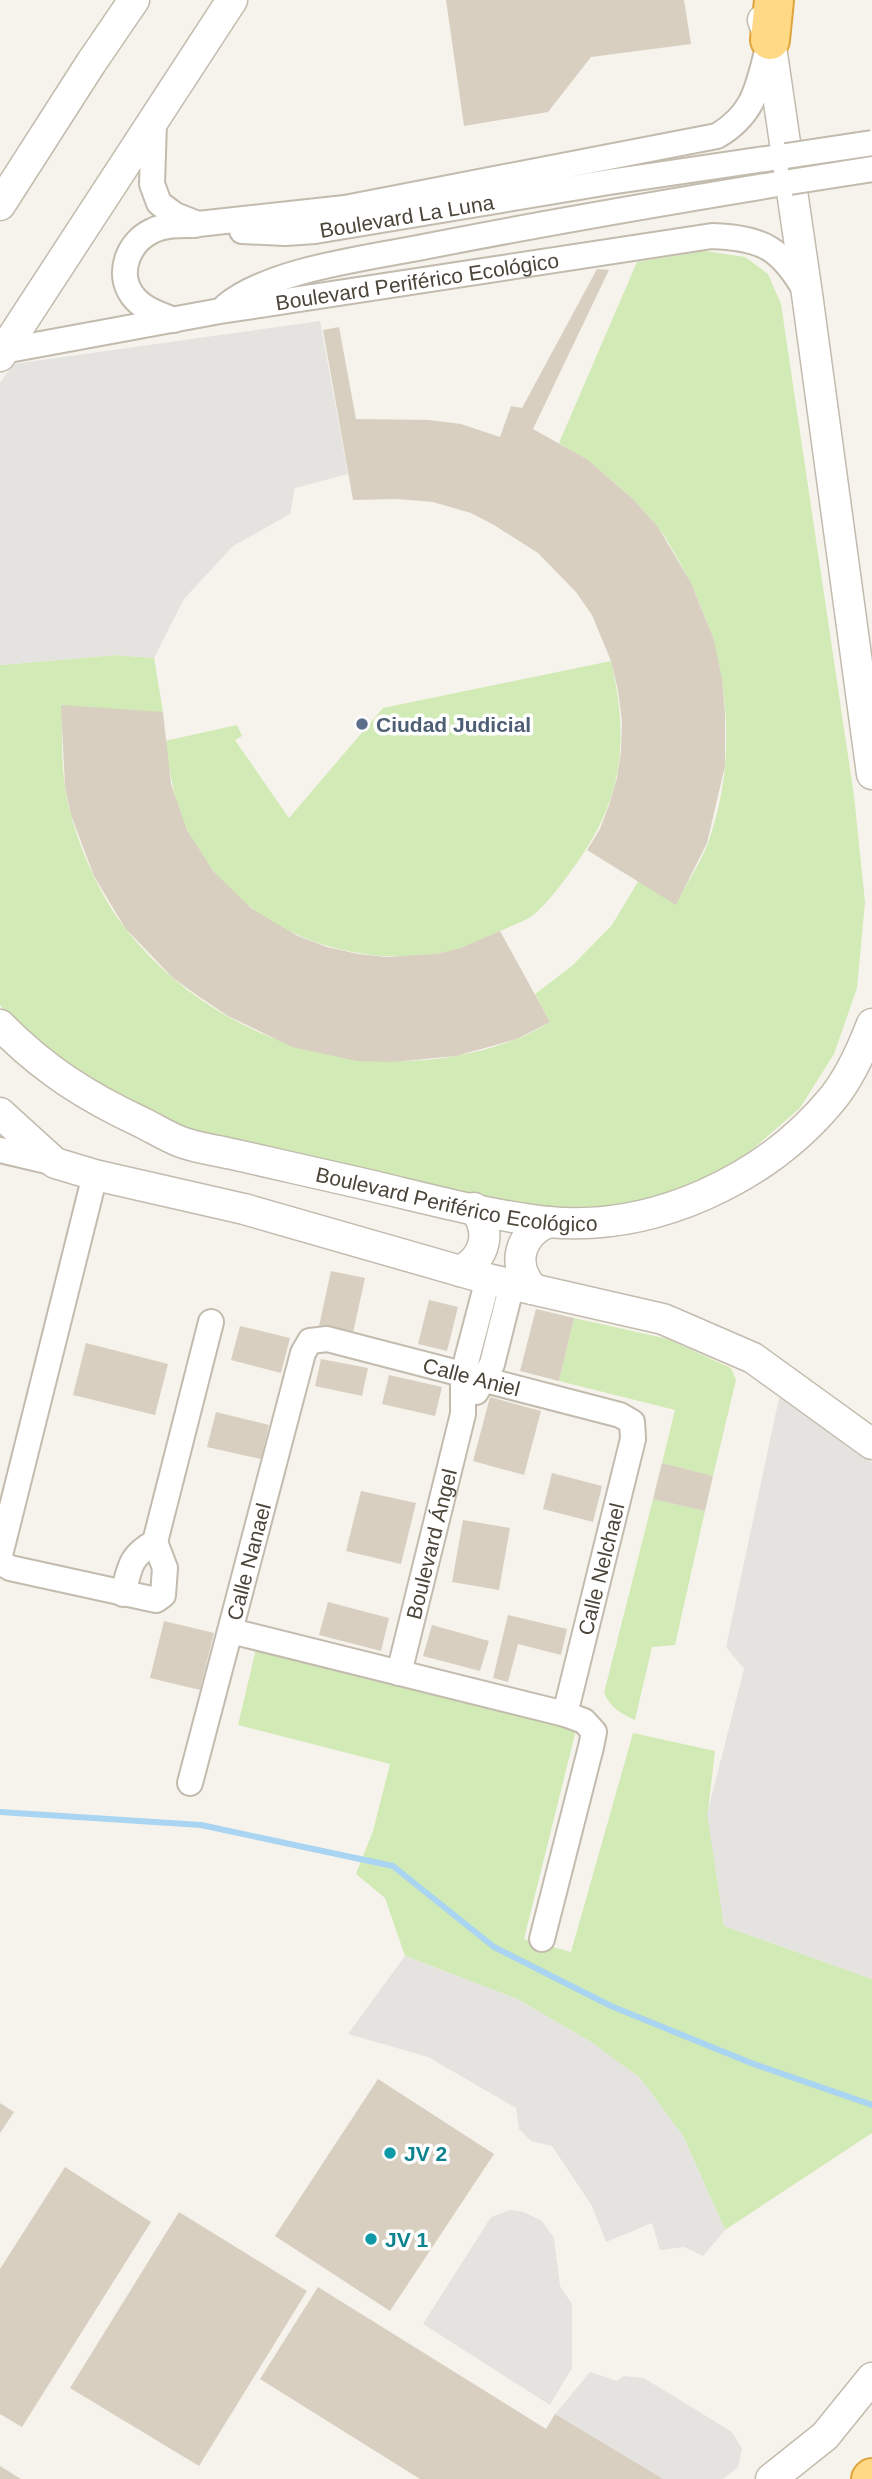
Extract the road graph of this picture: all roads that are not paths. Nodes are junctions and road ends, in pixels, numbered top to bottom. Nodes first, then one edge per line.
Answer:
1 (134, 0) edge
2 (232, 0) edge
3 (756, 0) edge
4 (774, 0) edge
5 (770, 40) junction
6 (154, 122) junction
7 (872, 143) edge
8 (872, 169) edge
9 (0, 205) edge
10 (198, 224) junction
11 (807, 295) junction
12 (220, 311) junction
13 (174, 320) junction
14 (1, 354) edge
15 (872, 774) edge
16 (872, 1024) edge
17 (0, 1025) edge
18 (0, 1113) edge
19 (0, 1150) edge
20 (55, 1163) junction
21 (95, 1175) junction
22 (474, 1208) junction
23 (548, 1222) junction
24 (498, 1281) junction
25 (211, 1322) dead end
26 (310, 1341) joint
27 (473, 1377) junction
28 (632, 1422) joint
29 (872, 1444) edge
30 (155, 1542) junction
31 (0, 1555) edge
32 (0, 1562) edge
33 (123, 1594) junction
34 (231, 1631) junction
35 (399, 1673) junction
36 (565, 1714) junction
37 (190, 1783) dead end
38 (542, 1939) dead end
39 (872, 2378) edge
40 (771, 2479) edge

1 - 9 street
2 - 6 street, Boulevard Periférico Ecológico
3 - 5 street
4 - 5 highway
5 - 10 street
5 - 11 street
6 - 10 street
6 - 14 street, Boulevard Periférico Ecológico
7 - 10 street, Boulevard La Luna, bridge
8 - 12 street, Boulevard La Luna, bridge
10 - 13 street, Boulevard La Luna
11 - 12 street, Boulevard Periférico Ecológico
11 - 15 street
12 - 13 street, Boulevard Periférico Ecológico
13 - 14 street, Boulevard Periférico Ecológico
16 - 23 street, Boulevard Periférico Ecológico
17 - 22 street, Boulevard Periférico Ecológico
18 - 20 street
19 - 20 street
20 - 21 street
21 - 24 street
21 - 31 street
22 - 23 street, Boulevard Periférico Ecológico
22 - 24 street
23 - 24 street
24 - 27 street, Boulevard Ángel
24 - 29 street
25 - 30 street
26 - 27 street, Calle Aniel
26 - 34 street, Calle Nanael
27 - 28 street, Calle Aniel
27 - 35 street, Boulevard Ángel
28 - 36 street, Calle Nelchael
30 - 33 street
30 - 33 street
32 - 33 street
34 - 35 street
34 - 37 street, Calle Nanael
35 - 36 street
36 - 38 street
39 - 40 street

